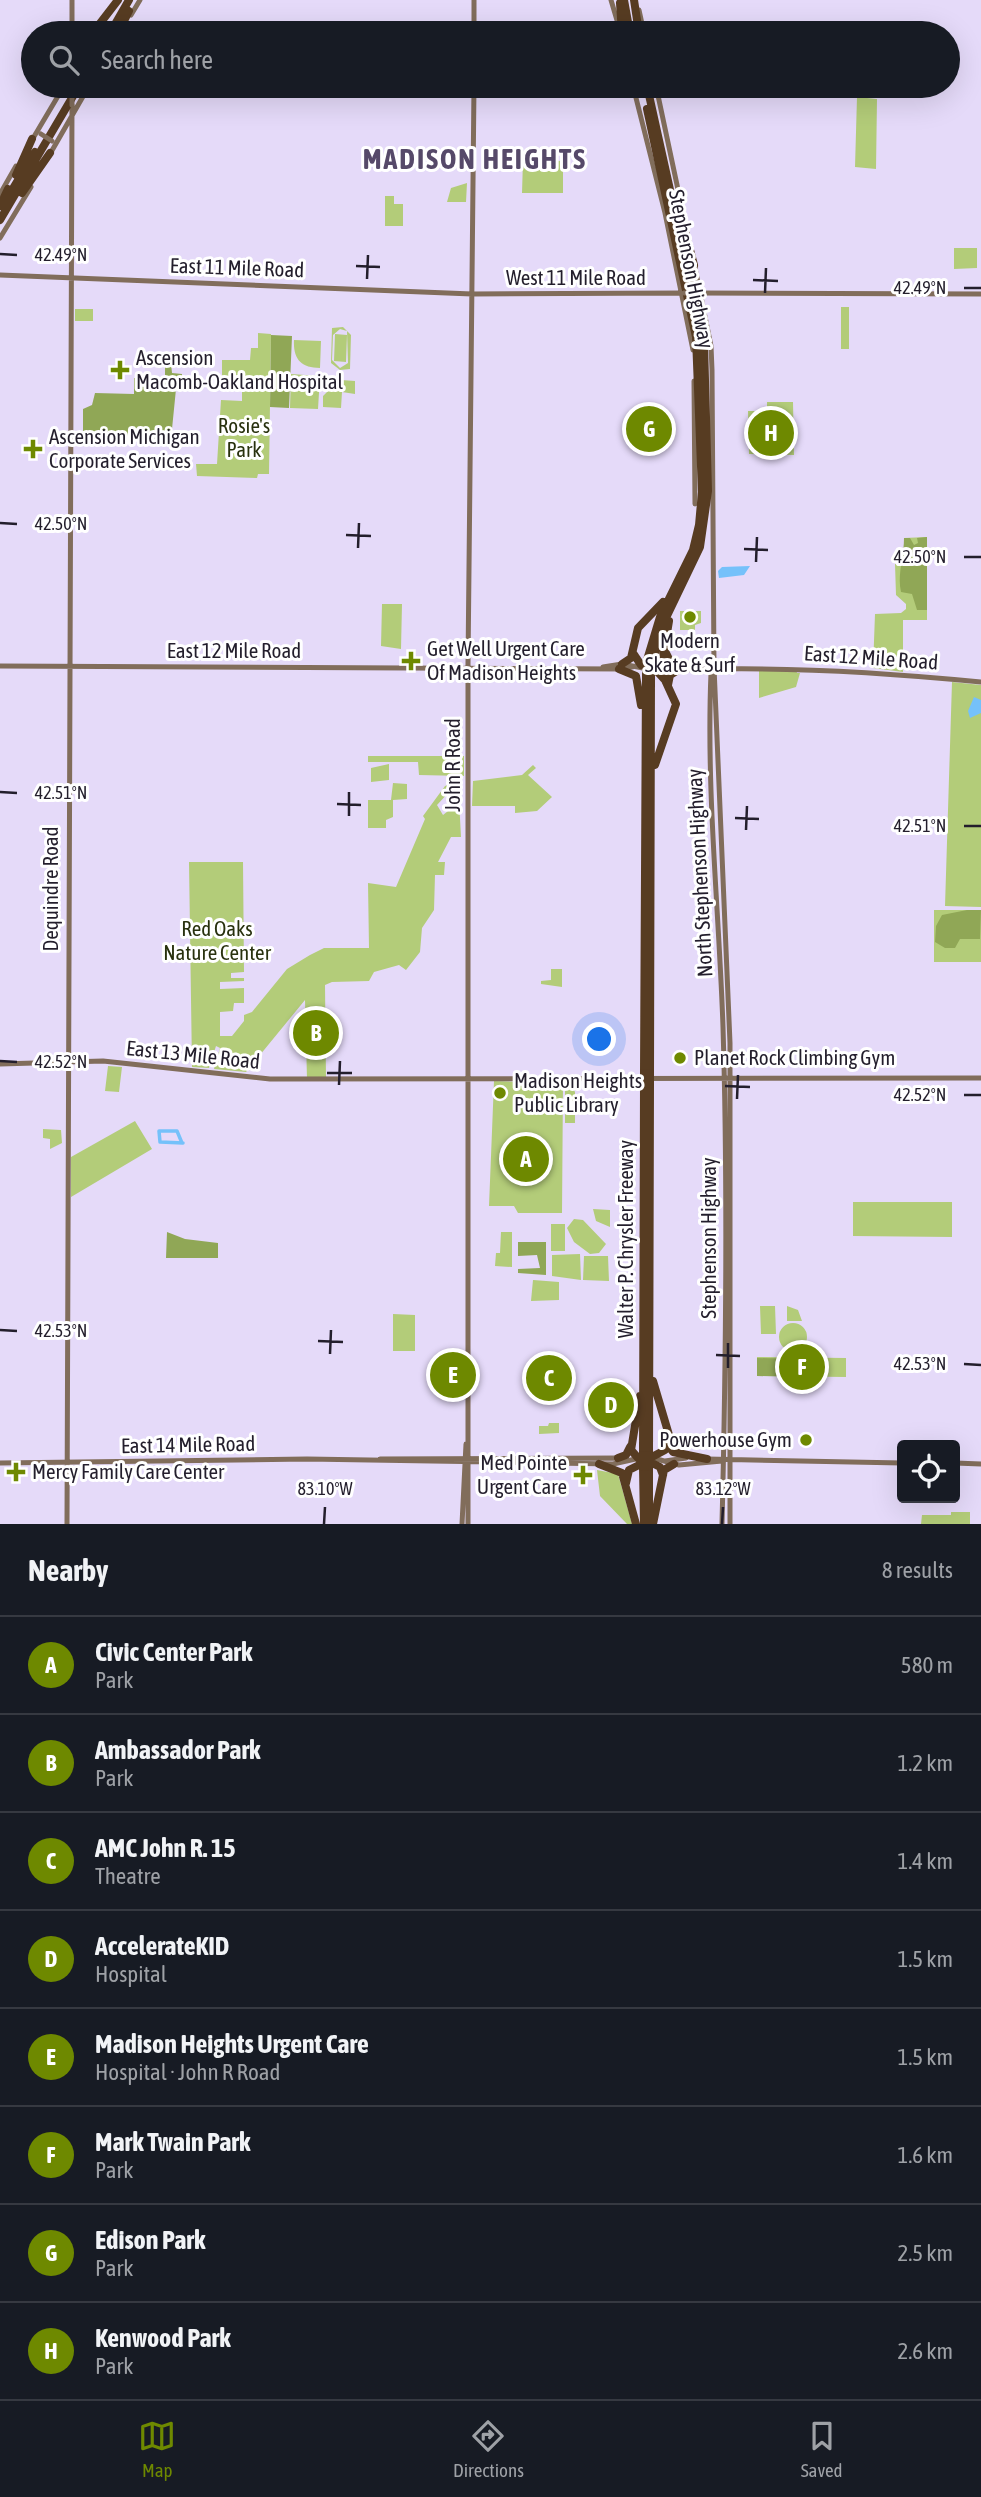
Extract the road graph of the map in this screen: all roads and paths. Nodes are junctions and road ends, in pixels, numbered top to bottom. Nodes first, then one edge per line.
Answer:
1 (72, 0) edge
2 (115, 0) edge
3 (123, 0) edge
4 (132, 0) edge
5 (140, 0) edge
6 (474, 0) edge
7 (611, 0) edge
8 (629, 0) edge
9 (72, 21) edge
10 (104, 21) edge
11 (107, 21) edge
12 (118, 21) edge
13 (124, 21) edge
14 (127, 21) edge
15 (474, 21) edge
16 (617, 21) edge
17 (624, 21) edge
18 (633, 21) edge
19 (639, 21) edge
20 (57, 98) edge
21 (66, 98) edge
22 (72, 98) edge
23 (72, 98) edge
24 (82, 98) edge
25 (474, 98) edge
26 (636, 98) edge
27 (648, 98) edge
28 (648, 98) edge
29 (659, 98) edge
30 (72, 116) junction
31 (36, 135) junction
32 (60, 136) junction
33 (72, 140) junction
34 (53, 142) junction
35 (50, 153) junction
36 (665, 162) junction
37 (0, 194) edge
38 (0, 208) edge
39 (0, 222) edge
40 (0, 238) edge
41 (694, 265) junction
42 (0, 274) edge
43 (71, 277) junction
44 (683, 293) junction
45 (699, 293) junction
46 (472, 294) junction
47 (981, 294) edge
48 (709, 340) junction
49 (694, 361) junction
50 (707, 409) junction
51 (701, 426) junction
52 (695, 504) dead end
53 (684, 578) junction
54 (665, 648) junction
55 (633, 650) junction
56 (0, 666) edge
57 (68, 666) junction
58 (468, 667) junction
59 (623, 667) junction
60 (714, 667) junction
61 (682, 668) junction
62 (648, 669) junction
63 (981, 682) edge
64 (669, 688) junction
65 (714, 727) junction
66 (646, 729) junction
67 (709, 748) junction
68 (710, 762) junction
69 (717, 771) junction
70 (718, 783) junction
71 (651, 799) junction
72 (711, 804) junction
73 (719, 826) junction
74 (714, 858) junction
75 (715, 868) junction
76 (723, 881) junction
77 (723, 891) junction
78 (717, 906) junction
79 (726, 929) junction
80 (720, 951) junction
81 (728, 971) junction
82 (722, 991) junction
83 (729, 1000) junction
84 (722, 1010) junction
85 (730, 1017) junction
86 (723, 1045) junction
87 (0, 1064) edge
88 (66, 1065) junction
89 (730, 1065) junction
90 (647, 1073) junction
91 (727, 1078) junction
92 (981, 1078) edge
93 (467, 1079) junction
94 (724, 1088) junction
95 (724, 1107) junction
96 (731, 1110) junction
97 (731, 1138) junction
98 (724, 1178) junction
99 (732, 1200) junction
100 (728, 1214) junction
101 (725, 1251) junction
102 (732, 1272) junction
103 (729, 1278) junction
104 (725, 1299) junction
105 (725, 1315) junction
106 (732, 1321) junction
107 (646, 1337) junction
108 (732, 1338) junction
109 (724, 1369) junction
110 (731, 1390) junction
111 (727, 1405) junction
112 (722, 1421) junction
113 (722, 1429) junction
114 (632, 1441) junction
115 (668, 1445) junction
116 (730, 1448) junction
117 (400, 1457) junction
118 (414, 1457) junction
119 (440, 1458) junction
120 (618, 1458) junction
121 (706, 1459) junction
122 (377, 1460) junction
123 (466, 1460) junction
124 (628, 1460) junction
125 (646, 1461) junction
126 (722, 1461) junction
127 (65, 1462) junction
128 (390, 1462) junction
129 (604, 1462) junction
130 (731, 1462) junction
131 (0, 1463) edge
132 (405, 1463) junction
133 (428, 1463) junction
134 (670, 1463) junction
135 (897, 1463) edge
136 (960, 1463) edge
137 (981, 1464) edge
138 (466, 1474) junction
139 (663, 1475) junction
140 (721, 1476) junction
141 (627, 1486) junction
142 (730, 1499) junction
143 (466, 1509) junction
144 (67, 1524) edge
145 (462, 1524) edge
146 (468, 1524) edge
147 (636, 1524) edge
148 (643, 1524) edge
149 (651, 1524) edge
150 (722, 1524) edge
151 (730, 1524) edge

1 - 9 main road
2 - 10 highway
3 - 11 highway
4 - 12 highway
4 - 13 highway
5 - 14 main road
6 - 15 main road
7 - 16 main road
8 - 17 highway
8 - 18 highway
8 - 19 main road
20 - 31 main road
21 - 38 highway
22 - 30 main road, Dequindre Road, bridge
23 - 39 highway
24 - 30 main road
25 - 46 main road, John R Road
26 - 44 main road, Stephenson Highway
27 - 36 highway
28 - 51 highway
29 - 41 main road, North Stephenson Highway
30 - 32 main road
30 - 33 main road, Dequindre Road
31 - 34 main road, bridge
31 - 37 main road
31 - 38 highway
32 - 33 main road
32 - 34 main road
33 - 43 main road, Dequindre Road
34 - 35 main road
35 - 39 highway
35 - 40 main road
36 - 41 highway
36 - 50 highway
41 - 45 main road, North Stephenson Highway
42 - 43 main road, East 11 Mile Road
43 - 46 main road, East 11 Mile Road
43 - 57 main road, Dequindre Road
44 - 45 main road, bridge
44 - 46 main road, West 11 Mile Road
44 - 49 main road, Stephenson Highway
45 - 47 main road
45 - 48 main road, North Stephenson Highway
46 - 58 main road, John R Road
48 - 50 highway
48 - 60 main road, North Stephenson Highway
49 - 51 highway
49 - 52 main road, Stephenson Highway
50 - 53 highway
51 - 53 highway
53 - 54 highway
53 - 55 highway
53 - 62 highway, Walter P. Chrysler Freeway
54 - 61 highway
54 - 62 highway
55 - 59 highway
55 - 62 highway
56 - 57 main road, East 12 Mile Road
57 - 58 main road, East 12 Mile Road
57 - 88 main road, Dequindre Road
58 - 59 main road, East 12 Mile Road
58 - 93 main road, John R Road
59 - 62 main road, East 12 Mile Road
59 - 62 highway
60 - 61 main road, East 12 Mile Road
60 - 63 main road, East 12 Mile Road
60 - 65 main road, North Stephenson Highway
60 - 65 main road, North Stephenson Highway
61 - 62 main road, East 12 Mile Road
61 - 64 highway
62 - 64 highway
62 - 66 highway, Walter P. Chrysler Freeway
64 - 71 highway
65 - 67 main road, North Stephenson Highway
65 - 69 main road, North Stephenson Highway
66 - 71 highway, Walter P. Chrysler Freeway
66 - 90 highway, Walter P. Chrysler Freeway
67 - 68 main road, North Stephenson Highway
67 - 69 main road
68 - 70 main road
68 - 72 main road, North Stephenson Highway
69 - 70 main road, North Stephenson Highway
70 - 73 main road, North Stephenson Highway
71 - 90 highway, Walter P. Chrysler Freeway
72 - 73 main road
72 - 74 main road, North Stephenson Highway
73 - 76 main road, North Stephenson Highway
74 - 75 main road, North Stephenson Highway
74 - 76 main road
75 - 77 main road
75 - 78 main road, North Stephenson Highway
76 - 77 main road, North Stephenson Highway
77 - 79 main road, North Stephenson Highway
78 - 79 main road
78 - 80 main road, North Stephenson Highway
79 - 81 main road, North Stephenson Highway
80 - 81 main road
80 - 82 main road, North Stephenson Highway
81 - 83 main road, North Stephenson Highway
82 - 83 main road
82 - 84 main road, North Stephenson Highway
83 - 85 main road, North Stephenson Highway
84 - 85 main road
84 - 86 main road, North Stephenson Highway
85 - 89 main road, North Stephenson Highway
86 - 89 main road
86 - 91 main road, North Stephenson Highway
87 - 88 main road, East 13 Mile Road
88 - 93 main road, East 13 Mile Road
88 - 127 main road, Dequindre Road
89 - 91 main road, North Stephenson Highway
90 - 107 highway, Walter P. Chrysler Freeway, bridge
91 - 92 main road, East 13 Mile Road
91 - 93 main road, East 13 Mile Road
91 - 94 main road, Stephenson Highway
91 - 96 main road, Stephenson Highway
93 - 123 main road, John R Road
94 - 95 main road, Stephenson Highway
94 - 96 main road
95 - 97 main road
95 - 98 main road, Stephenson Highway
96 - 97 main road, Stephenson Highway
97 - 99 main road, Stephenson Highway
98 - 99 main road
98 - 100 main road, Stephenson Highway
99 - 100 main road, Stephenson Highway
100 - 101 main road, Stephenson Highway
100 - 102 main road, Stephenson Highway
101 - 102 main road
101 - 103 main road, Stephenson Highway
102 - 103 main road, Stephenson Highway
103 - 104 main road, Stephenson Highway
103 - 106 main road, Stephenson Highway
104 - 105 main road, Stephenson Highway
104 - 106 main road
105 - 108 main road
105 - 109 main road, Stephenson Highway
106 - 108 main road, Stephenson Highway
107 - 114 highway
107 - 115 highway
107 - 125 highway, Walter P. Chrysler Freeway
108 - 110 main road, Stephenson Highway
109 - 110 main road
109 - 111 main road, Stephenson Highway
110 - 111 main road, Stephenson Highway
111 - 112 main road, Stephenson Highway
111 - 116 main road, Stephenson Highway
112 - 113 main road, Stephenson Highway
112 - 116 main road
113 - 116 main road
113 - 126 main road, Stephenson Highway
114 - 120 highway
114 - 125 highway
115 - 121 highway
115 - 125 highway
116 - 130 main road, Stephenson Highway
117 - 118 main road, East 14 Mile Road
117 - 122 main road, East 14 Mile Road
117 - 128 main road
118 - 119 main road, East 14 Mile Road
118 - 132 main road
119 - 123 main road, East 14 Mile Road
119 - 133 main road
120 - 124 main road
120 - 129 main road
121 - 126 main road
121 - 134 main road
122 - 127 main road, East 14 Mile Road
122 - 128 main road, East 14 Mile Road
123 - 129 main road
123 - 133 main road, East 14 Mile Road
123 - 138 main road, John R Road
124 - 125 main road
124 - 129 main road
125 - 134 main road
125 - 139 highway
125 - 141 highway
125 - 148 highway, Walter P. Chrysler Freeway
125 - 149 highway, Walter P. Chrysler Freeway
126 - 130 main road
126 - 134 main road
126 - 140 main road, Stephenson Highway
127 - 131 main road, East 14 Mile Road
127 - 144 main road, Dequindre Road
128 - 132 main road, East 14 Mile Road
129 - 141 highway
130 - 135 main road
130 - 142 main road, Stephenson Highway
132 - 133 main road, East 14 Mile Road
134 - 139 highway
136 - 137 main road
138 - 143 main road, John R Road
138 - 143 main road, John R Road
139 - 149 highway
140 - 142 main road
140 - 150 main road, Stephenson Highway
141 - 147 highway
142 - 151 main road, Stephenson Highway
143 - 145 main road, John R Road
143 - 146 main road, John R Road

